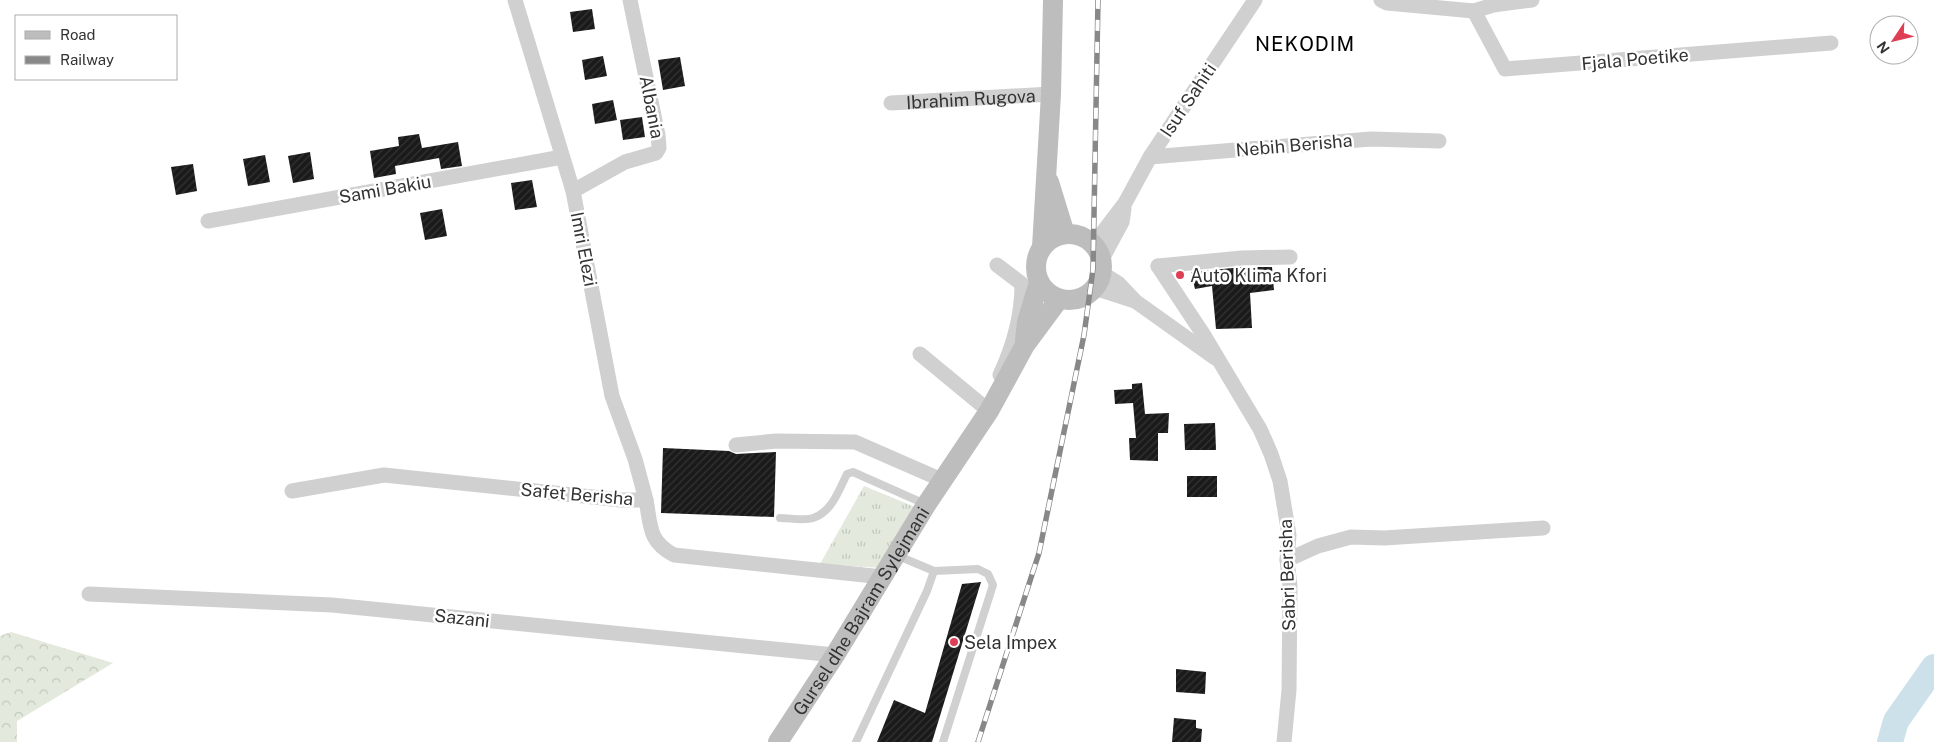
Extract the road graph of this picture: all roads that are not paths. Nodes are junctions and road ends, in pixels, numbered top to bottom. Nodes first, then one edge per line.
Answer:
1 (515, 0) edge
2 (630, 0) edge
3 (1053, 0) edge
4 (1255, 0) edge
5 (1381, 0) edge
6 (1532, 0) edge
7 (1474, 11) junction
8 (1831, 43) dead end
9 (1051, 94) junction
10 (891, 103) dead end
11 (1439, 141) dead end
12 (562, 157) junction
13 (1150, 157) junction
14 (1047, 178) junction
15 (573, 190) junction
16 (208, 221) dead end
17 (1065, 234) junction
18 (1042, 247) junction
19 (1290, 257) dead end
20 (997, 265) dead end
21 (1098, 267) junction
22 (1030, 283) junction
23 (1059, 299) junction
24 (1025, 345) junction
25 (920, 354) dead end
26 (1220, 362) junction
27 (987, 409) junction
28 (736, 445) dead end
29 (942, 480) junction
30 (292, 491) dead end
31 (646, 500) junction
32 (926, 504) junction
33 (780, 518) dead end
34 (1543, 528) dead end
35 (896, 555) junction
36 (1288, 560) junction
37 (934, 571) junction
38 (882, 577) junction
39 (89, 594) dead end
40 (835, 655) junction
41 (778, 742) edge
42 (856, 742) edge
43 (943, 742) edge
44 (1284, 742) edge

1 - 12 street, Imri Elezi
2 - 15 street, Albania
3 - 9 street, Ibrahim Rugova
4 - 13 street, Isuf Sahiti
5 - 7 street
6 - 7 street
7 - 8 street, Fjala Poetike
9 - 10 street, Ibrahim Rugova
9 - 14 street, Ibrahim Rugova
11 - 13 street, Nebih Berisha
12 - 15 street, Imri Elezi
12 - 16 street, Sami Bakiu
13 - 21 street, Isuf Sahiti
14 - 17 street, Ibrahim Rugova
14 - 18 street, Ibrahim Rugova
15 - 31 street, Imri Elezi
17 - 18 street
17 - 21 street
18 - 22 street
19 - 26 street, Sabri Berisha
20 - 22 street
21 - 23 street
21 - 26 street, Sabri Berisha
22 - 23 street
22 - 24 street, Gursel dhe Bajram Sylejmani
22 - 27 street
23 - 24 street, Gursel dhe Bajram Sylejmani
24 - 27 street, Gursel dhe Bajram Sylejmani
25 - 27 street
26 - 36 street, Sabri Berisha
27 - 29 street, Gursel dhe Bajram Sylejmani
28 - 29 street
29 - 32 street, Gursel dhe Bajram Sylejmani
30 - 31 street, Safet Berisha
31 - 38 street, Safet Berisha
32 - 33 lane
32 - 35 street, Gursel dhe Bajram Sylejmani
34 - 36 street
35 - 37 lane
35 - 38 street, Gursel dhe Bajram Sylejmani
36 - 44 street, Sabri Berisha
37 - 42 lane
37 - 43 lane
38 - 40 street, Gursel dhe Bajram Sylejmani
39 - 40 street, Sazani
40 - 41 street, Gursel dhe Bajram Sylejmani

